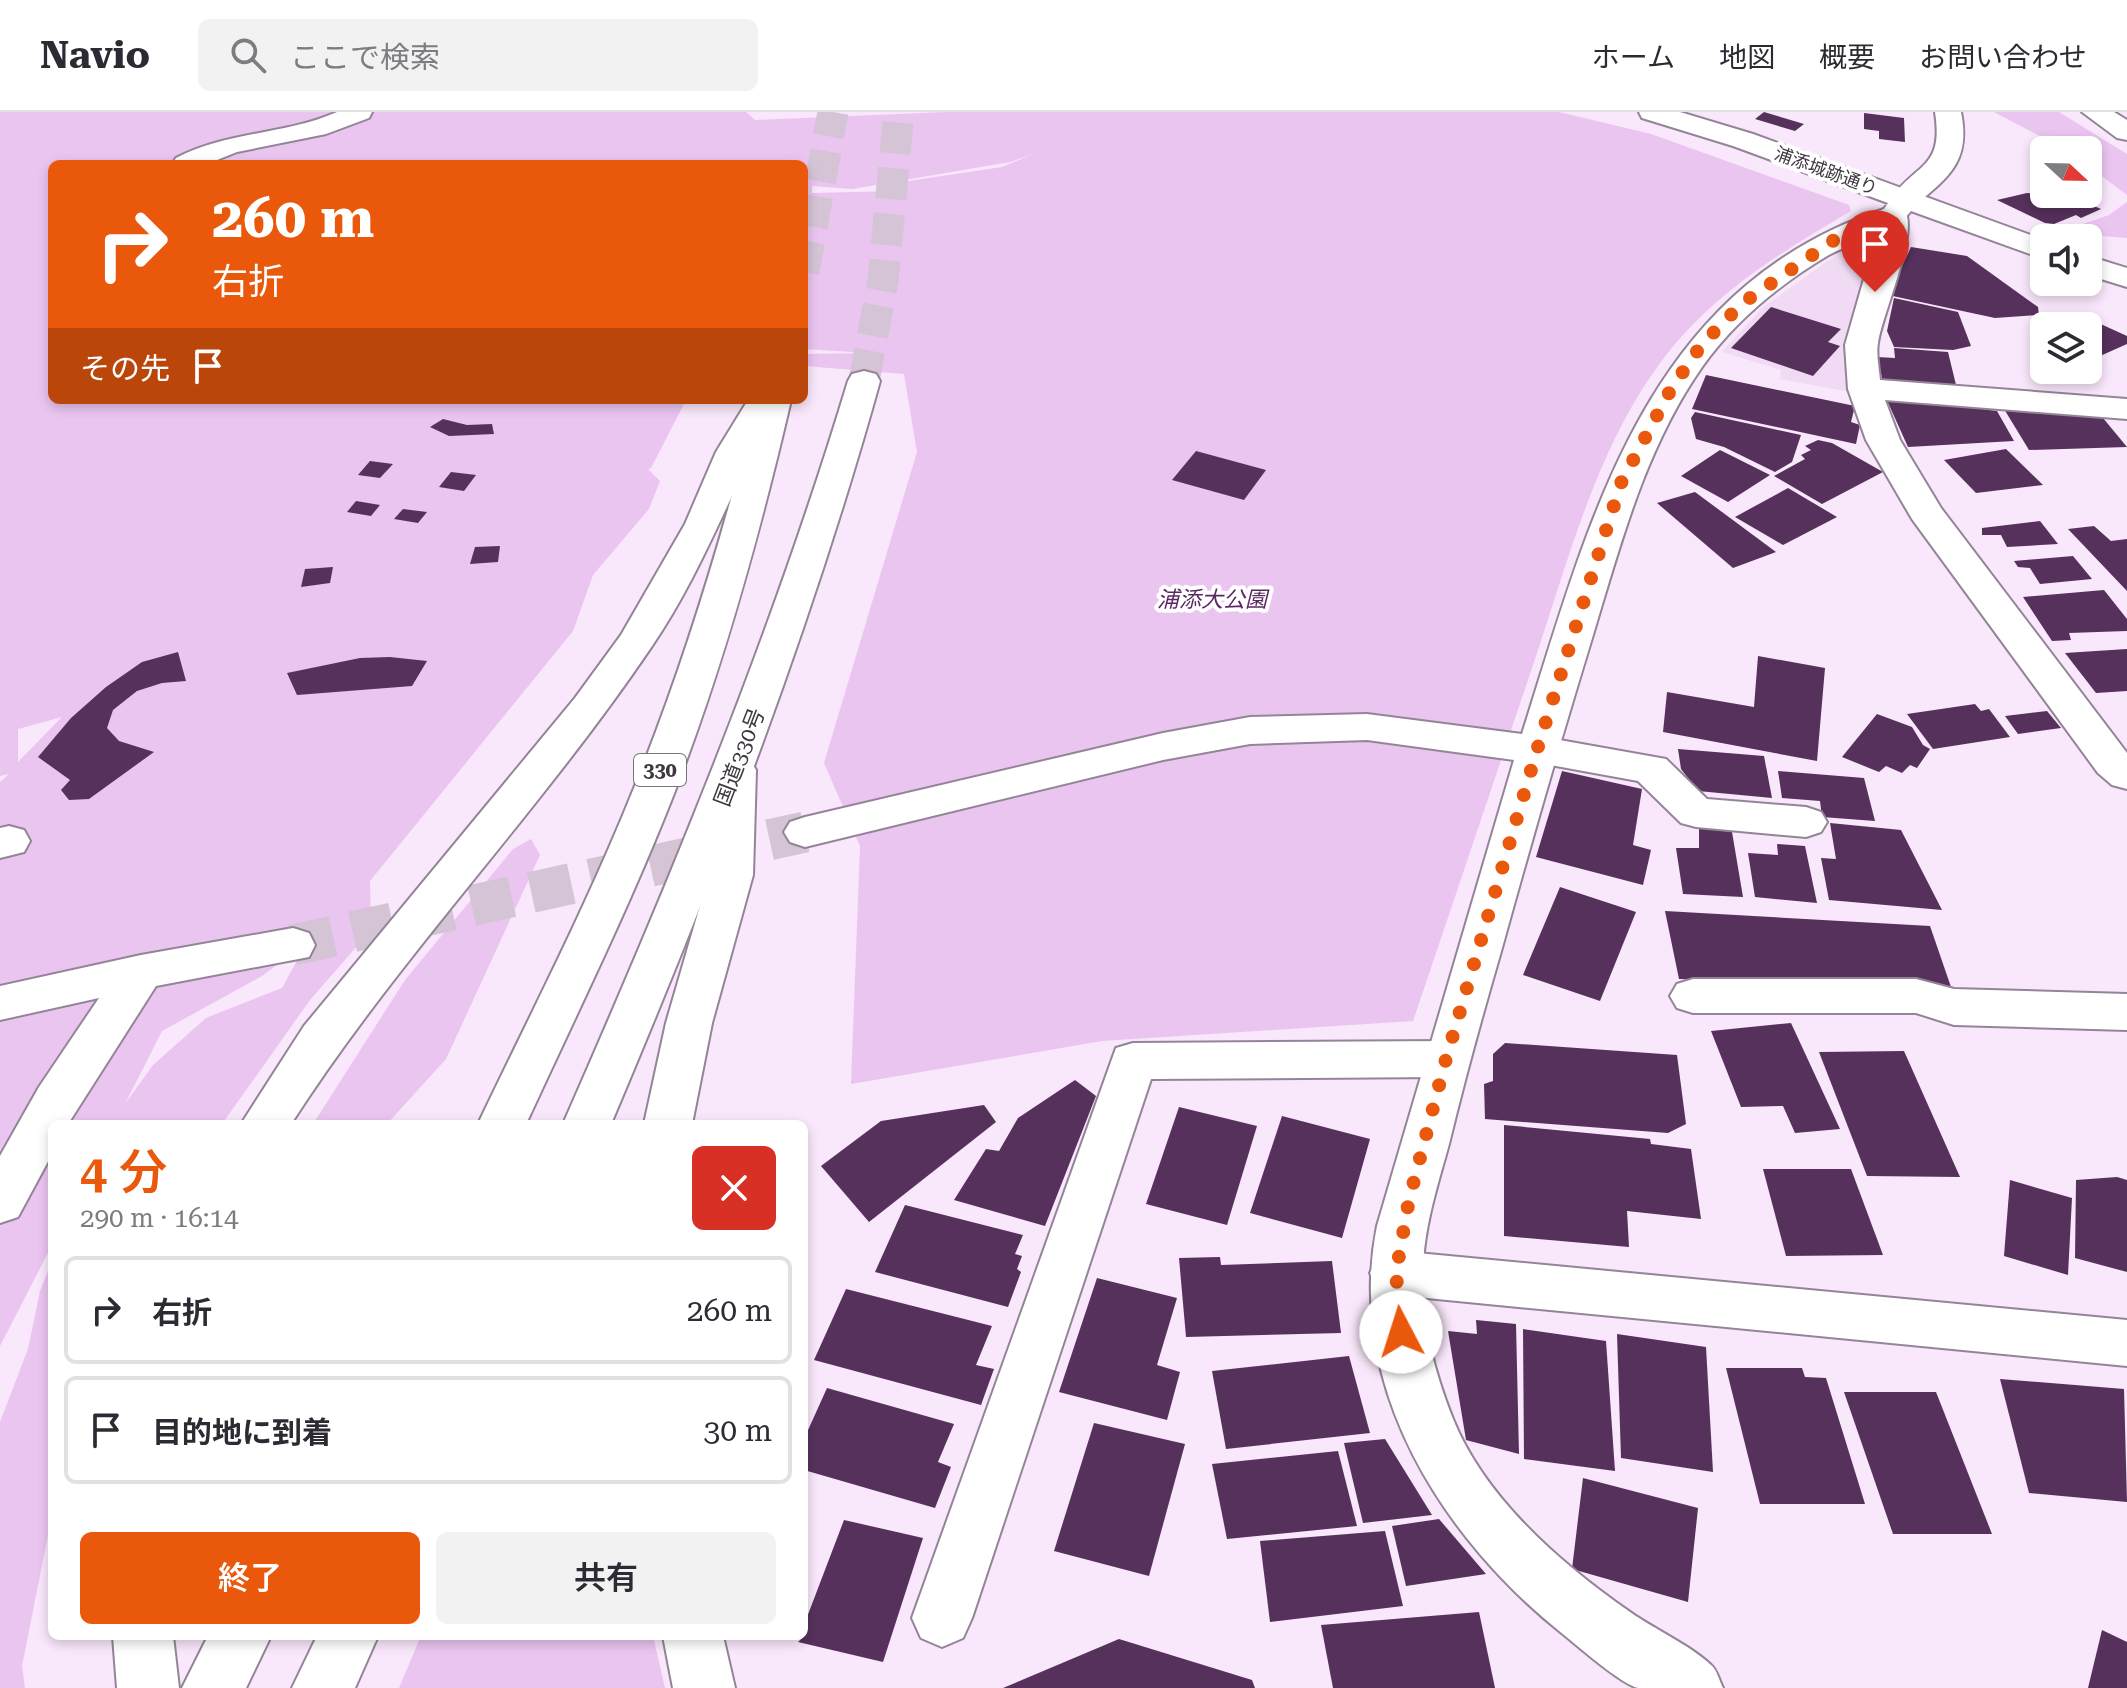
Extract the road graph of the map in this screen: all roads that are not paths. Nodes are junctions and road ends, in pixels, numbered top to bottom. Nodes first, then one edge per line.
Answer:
1 (359, 112) edge
2 (1652, 112) edge
3 (1948, 112) edge
4 (2095, 112) edge
5 (2127, 132) edge
6 (194, 160) edge
7 (1899, 207) junction
8 (2029, 241) edge
9 (2102, 248) edge
10 (2127, 250) edge
11 (2102, 270) edge
12 (2127, 278) edge
13 (864, 381) tunnel mouth
14 (1864, 389) junction
15 (763, 404) edge
16 (773, 404) edge
17 (2127, 409) edge
18 (1537, 750) junction
19 (735, 770) junction
20 (2127, 775) edge
21 (1806, 822) dead end
22 (805, 832) tunnel mouth
23 (293, 945) tunnel mouth
24 (141, 972) junction
25 (1693, 996) dead end
26 (0, 1003) edge
27 (2127, 1012) edge
28 (1446, 1059) junction
29 (268, 1120) edge
30 (504, 1120) edge
31 (589, 1120) edge
32 (669, 1120) edge
33 (0, 1202) edge
34 (1396, 1273) junction
35 (2127, 1343) edge
36 (942, 1618) dead end
37 (143, 1640) edge
38 (239, 1640) edge
39 (346, 1640) edge
40 (694, 1640) edge
41 (148, 1688) edge
42 (213, 1688) edge
43 (323, 1688) edge
44 (704, 1688) edge
45 (1692, 1688) edge

1 - 6 main road
2 - 7 main road, 浦添城跡通り
3 - 7 main road
4 - 5 main road
7 - 8 main road, 浦添城跡通り
7 - 14 main road
7 - 18 main road
9 - 10 main road
11 - 12 main road
13 - 19 main road, 国道330号
14 - 17 main road
14 - 20 main road
15 - 29 main road
16 - 30 main road, 330
18 - 21 main road
18 - 22 main road
18 - 28 main road
19 - 31 main road, 国道330号
19 - 32 main road
23 - 24 main road
24 - 26 main road
24 - 33 main road
25 - 27 main road
28 - 34 main road
28 - 36 main road
34 - 35 main road
34 - 45 main road
37 - 41 main road
38 - 42 main road
39 - 43 main road
40 - 44 main road

